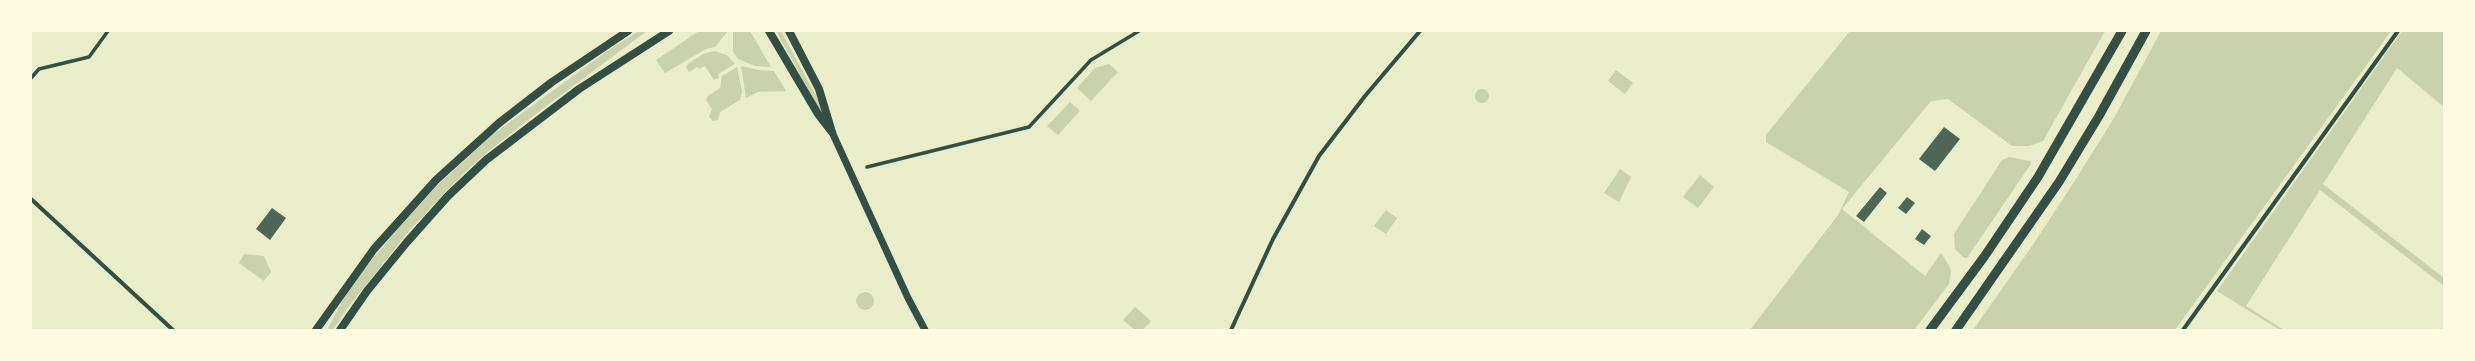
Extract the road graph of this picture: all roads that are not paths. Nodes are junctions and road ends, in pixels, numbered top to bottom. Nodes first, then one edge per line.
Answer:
1 (108, 31) edge
2 (628, 31) edge
3 (669, 31) edge
4 (769, 31) edge
5 (789, 31) edge
6 (1139, 31) edge
7 (1420, 31) edge
8 (2122, 31) edge
9 (2146, 31) edge
10 (2398, 31) edge
11 (31, 78) edge
12 (832, 132) junction
13 (867, 167) dead end
14 (31, 199) edge
15 (173, 330) edge
16 (316, 330) edge
17 (340, 330) edge
18 (925, 330) edge
19 (1231, 330) edge
20 (1930, 330) edge
21 (1956, 330) edge
22 (2183, 330) edge

1 - 11 street
2 - 16 main road
3 - 17 main road
4 - 12 main road
5 - 12 main road
6 - 13 street
7 - 19 street
8 - 20 highway
9 - 21 highway
10 - 22 street
12 - 18 street
14 - 15 street

